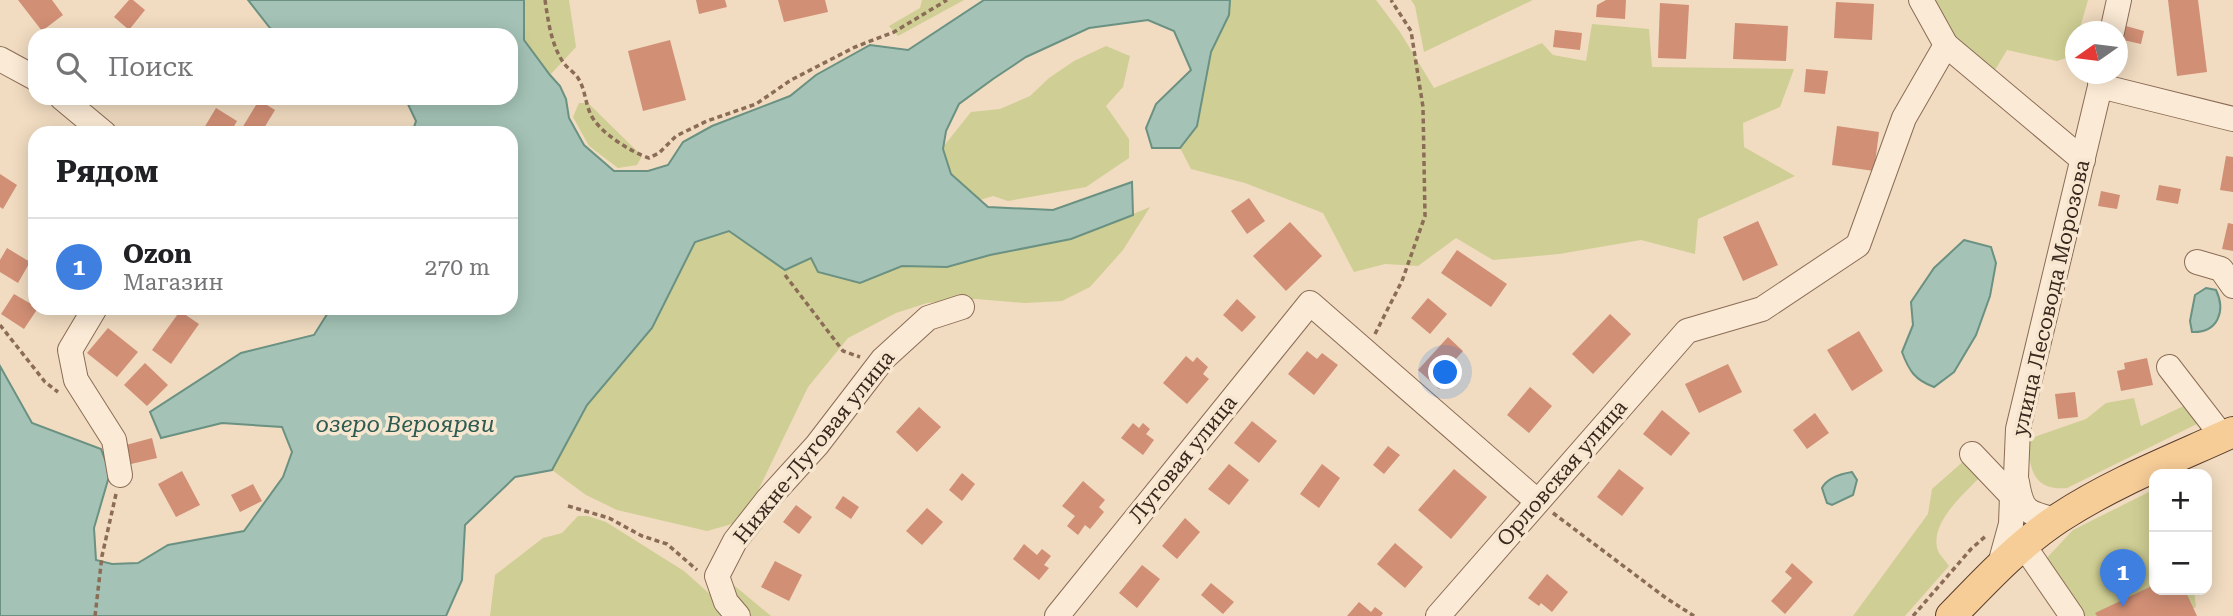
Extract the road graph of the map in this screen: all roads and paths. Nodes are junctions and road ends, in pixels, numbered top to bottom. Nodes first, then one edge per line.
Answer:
1 (545, 0) edge
2 (947, 0) edge
3 (1391, 0) edge
4 (1921, 0) edge
5 (2119, 0) edge
6 (2114, 21) edge
7 (1946, 45) junction
8 (1, 64) edge
9 (28, 75) edge
10 (2100, 84) edge
11 (2115, 84) edge
12 (70, 105) edge
13 (2233, 119) edge
14 (96, 126) edge
15 (2083, 160) junction
16 (2197, 262) dead end
17 (785, 275) dead end
18 (2233, 286) edge
19 (962, 307) dead end
20 (91, 315) edge
21 (0, 325) edge
22 (843, 351) dead end
23 (1367, 352) junction
24 (2169, 367) dead end
25 (61, 394) dead end
26 (2228, 434) edge
27 (1972, 454) dead end
28 (120, 475) joint
29 (2014, 486) junction
30 (1537, 501) junction
31 (568, 506) dead end
32 (2057, 520) junction
33 (2018, 535) junction
34 (702, 575) dead end
35 (1980, 586) junction
36 (95, 616) edge
37 (738, 616) edge
38 (1056, 616) edge
39 (1438, 616) edge
40 (1694, 616) edge
41 (1913, 616) edge
42 (1951, 616) edge
43 (1972, 616) edge
44 (2072, 616) edge

1 - 2 path
3 - 23 path
4 - 7 street
5 - 6 street
7 - 15 street
7 - 30 street, Орловская улица
8 - 9 street
10 - 15 street, улица Лесовода Морозова
11 - 13 street
12 - 14 street
15 - 29 street, улица Лесовода Морозова
16 - 18 street
17 - 22 path
19 - 37 street, Нижне-Луговая улица
20 - 28 street
21 - 25 path
23 - 30 street
23 - 38 street, Луговая улица
24 - 26 street
26 - 32 main road
27 - 29 street
28 - 36 path
29 - 32 street
29 - 33 street, улица Лесовода Морозова
30 - 39 street, Орловская улица
30 - 40 path
31 - 34 path
32 - 33 main road
33 - 35 main road
33 - 41 path
33 - 44 street
35 - 42 main road
35 - 43 main road

